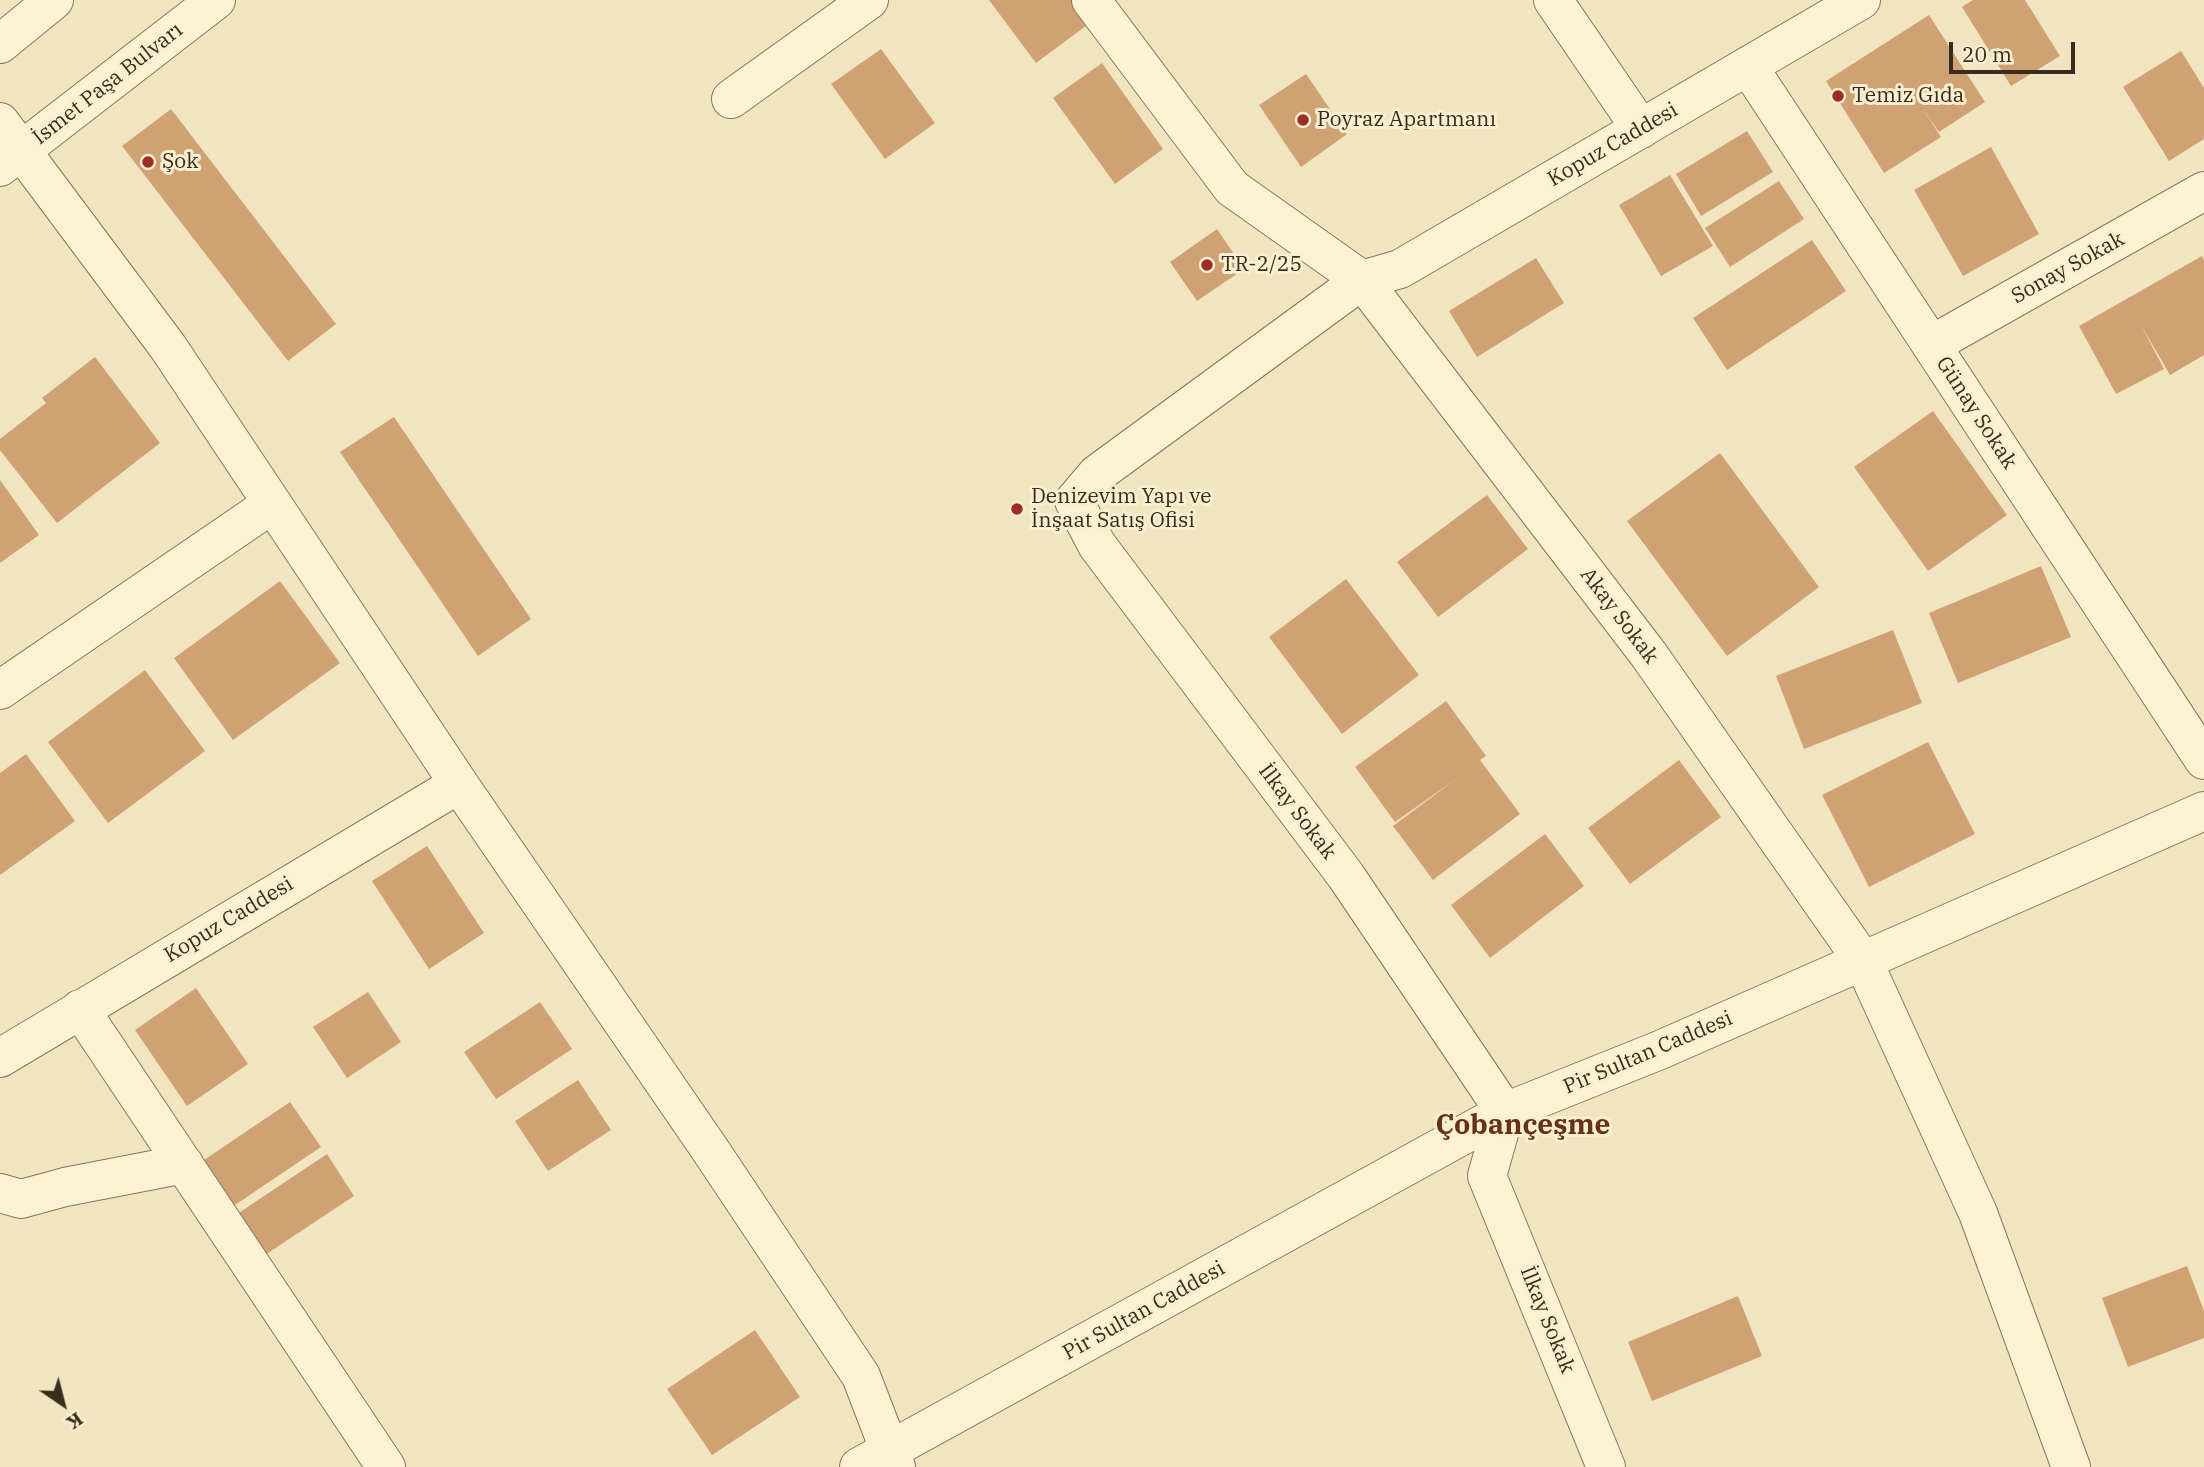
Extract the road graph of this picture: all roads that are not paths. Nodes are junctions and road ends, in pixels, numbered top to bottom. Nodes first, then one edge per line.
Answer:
1 (54, 0) edge
2 (216, 0) edge
3 (869, 0) edge
4 (1091, 0) edge
5 (1553, 0) edge
6 (1861, 0) edge
7 (0, 44) edge
8 (1748, 66) junction
9 (731, 99) dead end
10 (1641, 129) junction
11 (7, 147) edge
12 (2204, 191) edge
13 (1362, 281) junction
14 (1931, 345) junction
15 (272, 505) junction
16 (0, 690) edge
17 (2204, 760) edge
18 (459, 784) junction
19 (2204, 811) edge
20 (1863, 961) junction
21 (80, 1009) junction
22 (0, 1058) edge
23 (1505, 1112) junction
24 (184, 1164) junction
25 (0, 1193) edge
26 (881, 1462) edge
27 (386, 1467) edge
28 (1606, 1467) edge
29 (2071, 1467) edge

1 - 7 street
2 - 11 street, İsmet Paşa Bulvarı
3 - 9 street
4 - 13 street, Akay Sokak
5 - 10 street
6 - 8 street, Kopuz Caddesi
8 - 10 street, Kopuz Caddesi
8 - 14 street, Günay Sokak
10 - 13 street, Kopuz Caddesi
11 - 15 street
12 - 14 street, Sonay Sokak
13 - 20 street, Akay Sokak
13 - 23 street, İlkay Sokak
14 - 17 street, Günay Sokak
15 - 16 street
15 - 18 street
18 - 21 street, Kopuz Caddesi
18 - 26 street
19 - 20 street, Pir Sultan Caddesi
20 - 23 street, Pir Sultan Caddesi
20 - 29 street, Akay Sokak
21 - 22 street, Kopuz Caddesi
21 - 24 street
23 - 26 street, Pir Sultan Caddesi
23 - 28 street, İlkay Sokak
24 - 25 street
24 - 27 street

